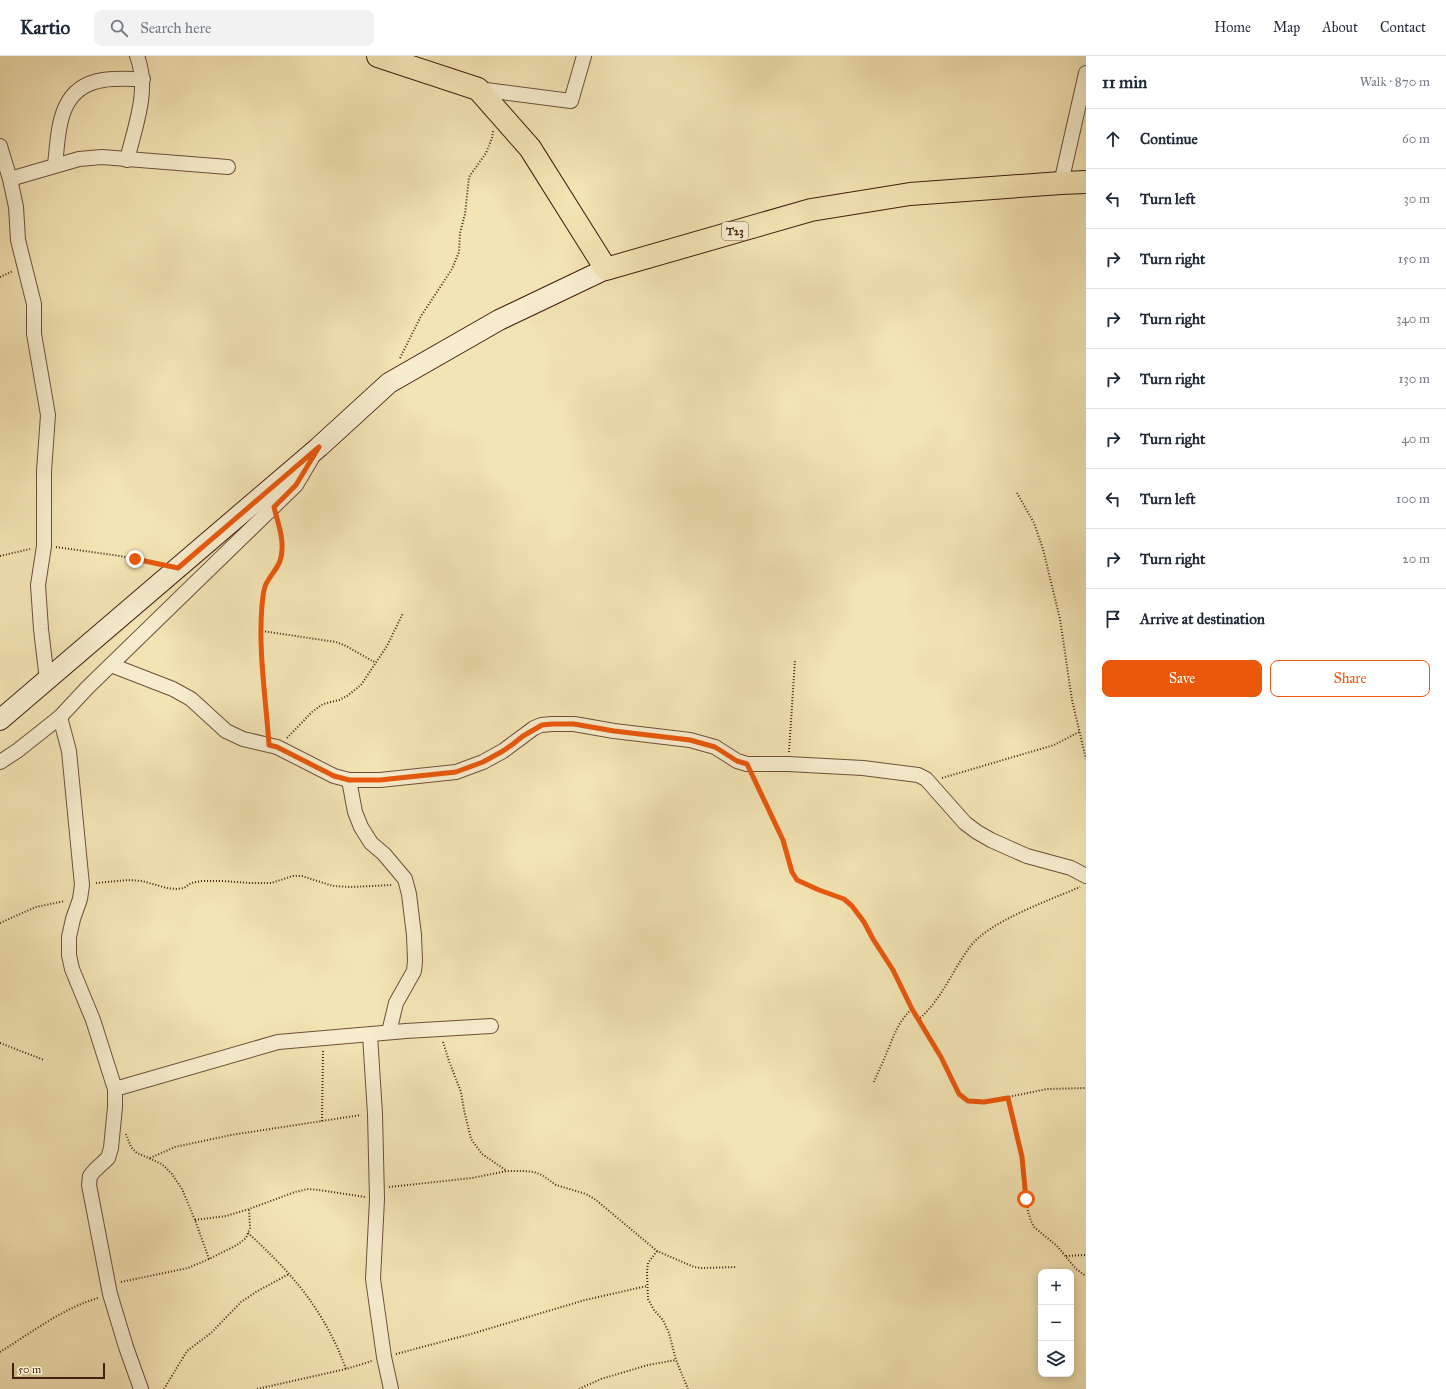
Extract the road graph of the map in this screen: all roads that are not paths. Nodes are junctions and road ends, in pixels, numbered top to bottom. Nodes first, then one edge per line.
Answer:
1 (137, 56) edge
2 (378, 56) edge
3 (584, 56) edge
4 (1086, 73) edge
5 (143, 79) junction
6 (478, 89) junction
7 (0, 146) edge
8 (127, 160) junction
9 (55, 165) junction
10 (228, 167) dead end
11 (10, 179) junction
12 (1086, 182) edge
13 (1061, 183) junction
14 (606, 269) junction
15 (319, 447) junction
16 (111, 665) junction
17 (47, 680) junction
18 (60, 717) junction
19 (0, 720) edge
20 (0, 762) edge
21 (349, 780) junction
22 (1086, 876) edge
23 (491, 1026) dead end
24 (389, 1032) junction
25 (370, 1035) junction
26 (115, 1088) junction
27 (141, 1389) edge
28 (391, 1389) edge

1 - 5 street
2 - 6 main road
3 - 6 street
4 - 13 street
5 - 8 street
5 - 9 street
6 - 14 main road
7 - 11 street
8 - 9 street
8 - 10 street
9 - 11 street
11 - 17 street
12 - 13 main road, T23
13 - 14 main road, T23
14 - 15 main road
15 - 16 street
15 - 17 main road
16 - 18 street
16 - 21 street
17 - 19 main road
18 - 20 street
18 - 26 street
21 - 22 street
21 - 24 street
23 - 24 street
24 - 25 street
25 - 26 street
25 - 28 street
26 - 27 street

